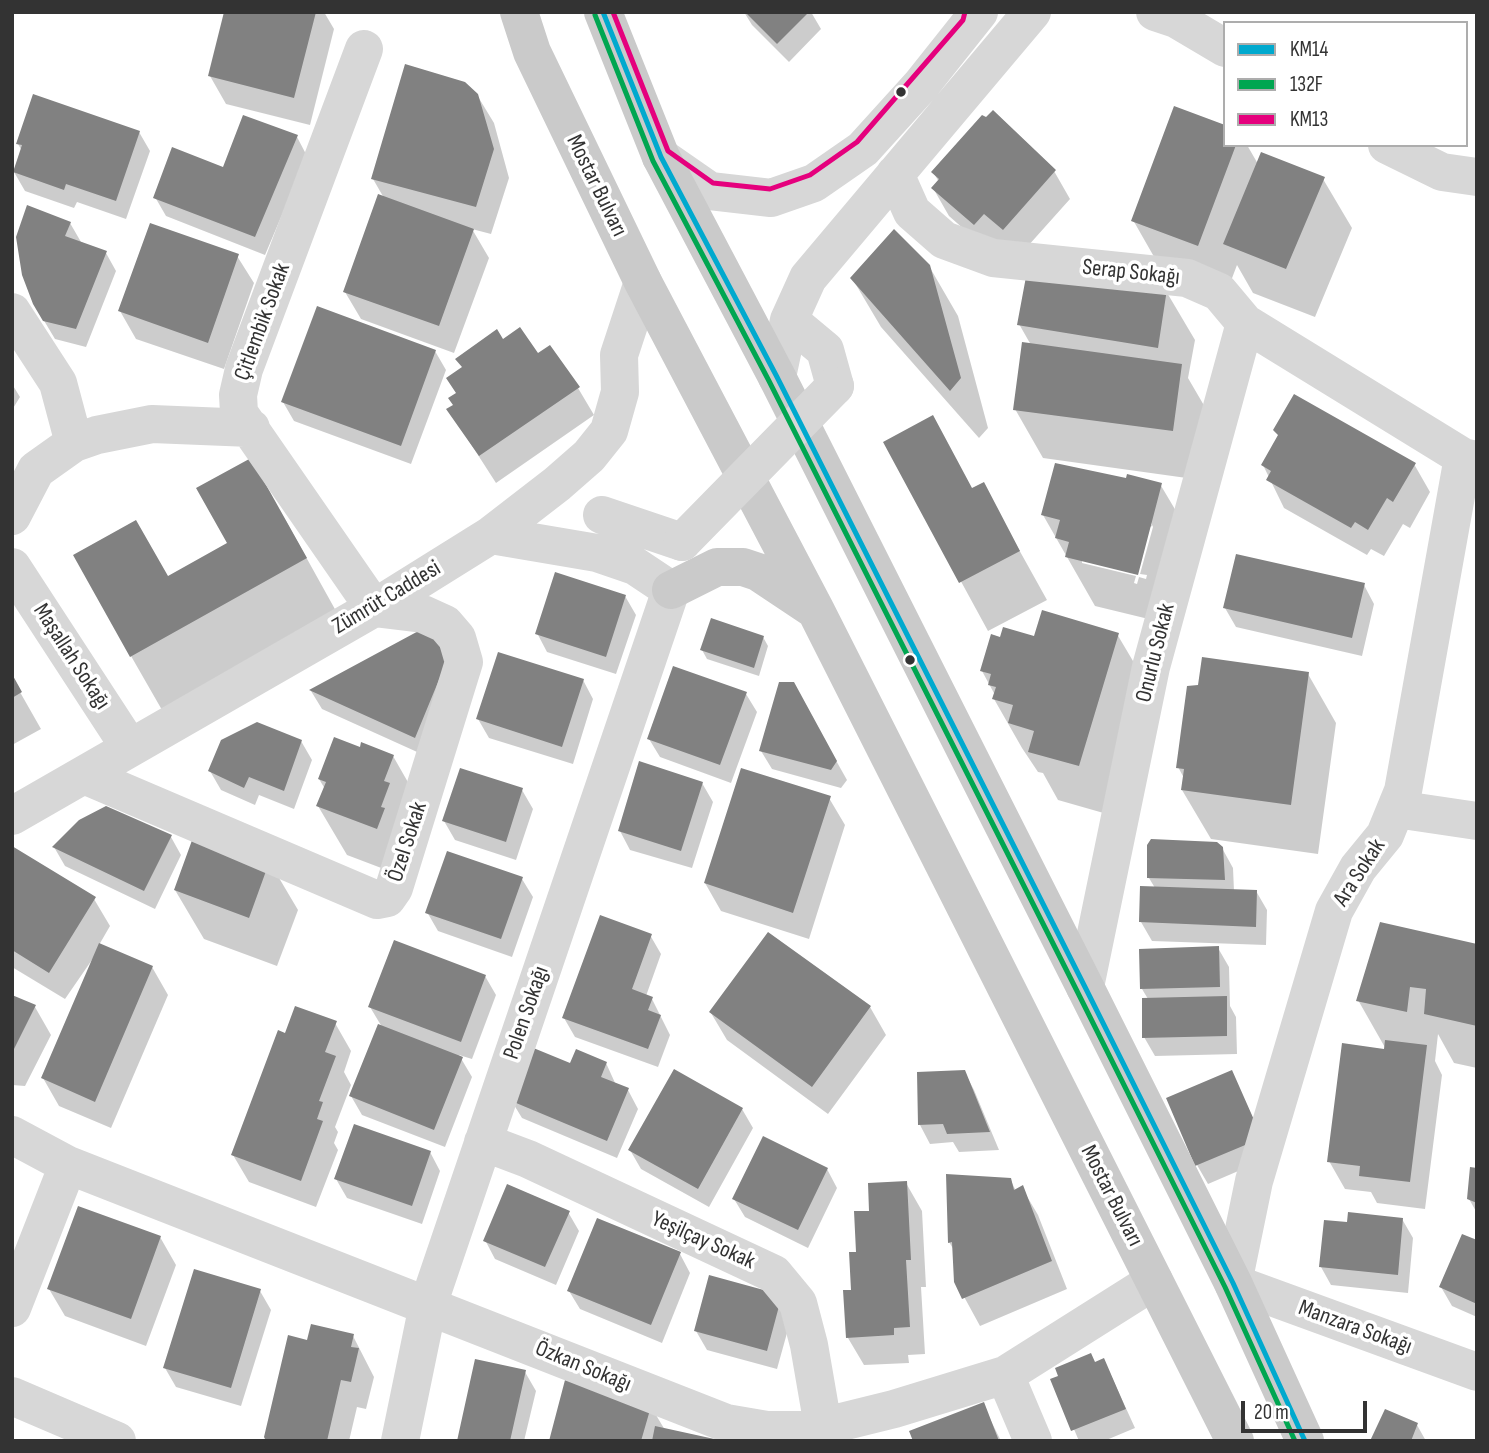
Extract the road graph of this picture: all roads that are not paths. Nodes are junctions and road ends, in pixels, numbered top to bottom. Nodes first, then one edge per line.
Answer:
1 (519, 12) edge
2 (603, 12) edge
3 (1032, 12) edge
4 (1166, 14) edge
5 (975, 16) edge
6 (1223, 47) edge
7 (364, 49) dead end
8 (1391, 147) edge
9 (661, 157) junction
10 (895, 174) junction
11 (1477, 177) edge
12 (643, 282) junction
13 (12, 312) edge
14 (789, 320) junction
15 (1245, 323) junction
16 (777, 377) junction
17 (251, 428) junction
18 (74, 443) junction
19 (1470, 458) edge
20 (602, 515) dead end
21 (12, 516) edge
22 (491, 535) junction
23 (12, 567) edge
24 (671, 590) junction
25 (374, 608) junction
26 (816, 611) junction
27 (130, 748) junction
28 (83, 775) junction
29 (1396, 809) junction
30 (12, 816) edge
31 (1477, 821) edge
32 (1085, 987) junction
33 (12, 1135) edge
34 (483, 1142) junction
35 (68, 1165) junction
36 (1154, 1281) junction
37 (1233, 1283) junction
38 (428, 1306) junction
39 (12, 1308) edge
40 (1477, 1372) edge
41 (1005, 1374) junction
42 (12, 1396) edge
43 (823, 1426) junction
44 (748, 1434) edge
45 (117, 1441) edge
46 (400, 1441) edge
47 (1033, 1441) edge
48 (1235, 1441) edge
49 (1305, 1441) edge

1 - 12 main road, Mostar Bulvarı
2 - 9 main road
3 - 10 street
4 - 6 street
5 - 9 street
7 - 17 street, Çitlembik Sokak
8 - 11 street
9 - 16 main road
10 - 14 street
10 - 15 street, Serap Sokağı
12 - 22 street, Zümrüt Caddesi
12 - 26 main road, Mostar Bulvarı
13 - 18 street
14 - 16 street
14 - 20 street, bridge
15 - 19 street, Serap Sokağı
15 - 32 street, Onurlu Sokak
16 - 32 main road
17 - 18 street
17 - 25 street, Çitlembik Sokak
18 - 21 street
19 - 29 street, Ara Sokak
22 - 24 street
22 - 25 street, Zümrüt Caddesi
23 - 27 street, Maşallah Sokağı
24 - 26 main road
24 - 34 street, Polen Sokağı
25 - 27 street, Zümrüt Caddesi
25 - 28 street, Özel Sokak
26 - 36 main road, Mostar Bulvarı
27 - 28 street, Zümrüt Caddesi
28 - 30 street, Zümrüt Caddesi
29 - 31 street
29 - 37 street, Ara Sokak
32 - 37 main road
33 - 35 street, Özkan Sokağı
34 - 38 street, Polen Sokağı
34 - 43 street, Yeşilçay Sokak
35 - 38 street, Özkan Sokağı
35 - 39 street
36 - 41 street, Özkan Sokağı
36 - 48 main road, Mostar Bulvarı
37 - 40 street, Manzara Sokağı
37 - 49 main road
38 - 44 street, Özkan Sokağı
38 - 46 street, Polen Sokağı
41 - 43 street, Özkan Sokağı
41 - 47 street
42 - 45 street
43 - 44 street, Özkan Sokağı

